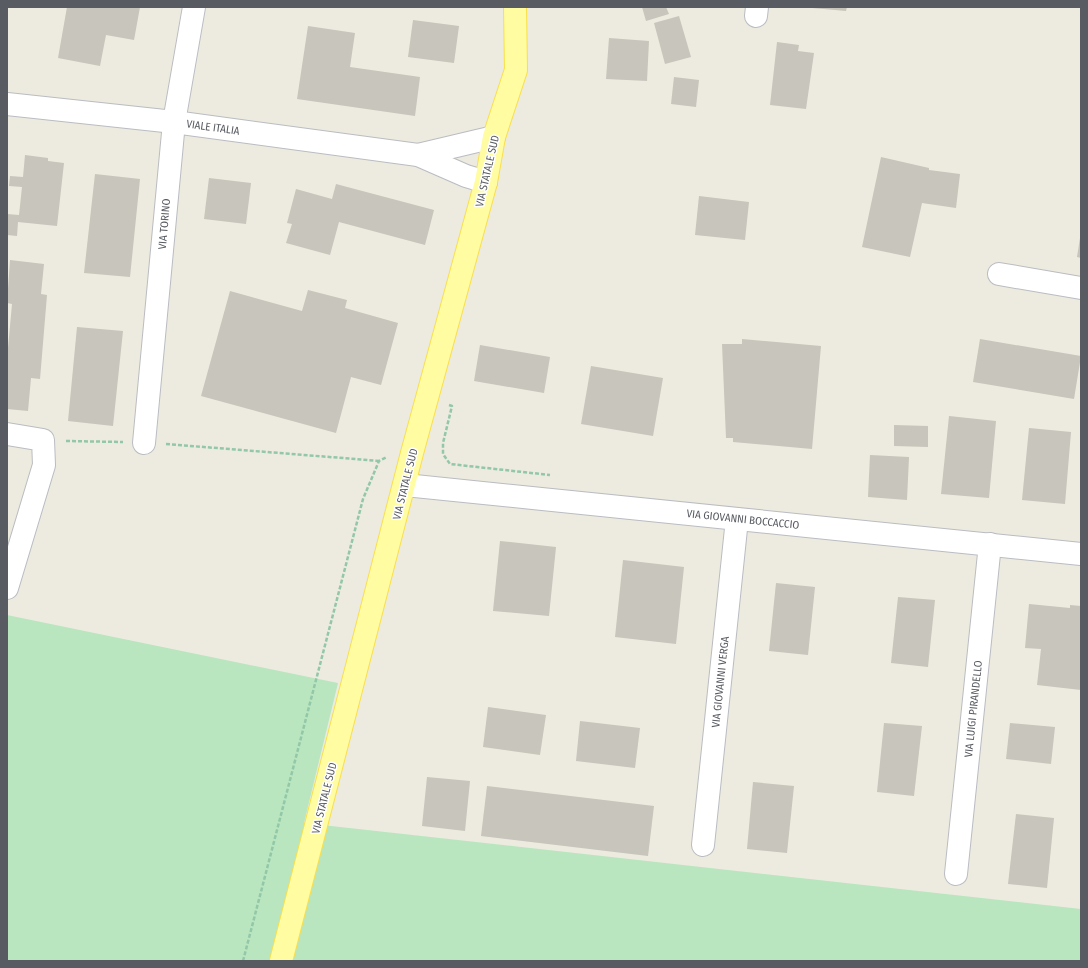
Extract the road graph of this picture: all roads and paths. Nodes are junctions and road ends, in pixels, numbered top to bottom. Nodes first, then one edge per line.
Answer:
1 (194, 7) edge
2 (515, 7) edge
3 (7, 104) edge
4 (174, 122) junction
5 (494, 137) junction
6 (418, 155) junction
7 (486, 182) junction
8 (999, 274) dead end
9 (1081, 288) edge
10 (427, 401) junction
11 (7, 434) edge
12 (43, 440) junction
13 (144, 443) junction
14 (401, 459) junction
15 (379, 461) junction
16 (552, 475) dead end
17 (405, 485) junction
18 (737, 519) junction
19 (990, 544) junction
20 (1081, 554) edge
21 (7, 588) edge
22 (703, 845) dead end
23 (956, 874) dead end
24 (243, 961) edge
25 (281, 961) edge

1 - 4 street, VIA TORINO
2 - 5 main road, VIA STATALE SUD
3 - 4 street, VIALE ITALIA
4 - 6 street, VIALE ITALIA
4 - 13 street, VIA TORINO
5 - 6 street, VIALE ITALIA
5 - 7 main road, VIA STATALE SUD
6 - 7 street, VIALE ITALIA
7 - 10 main road, VIA STATALE SUD
8 - 9 street
10 - 14 main road, VIA STATALE SUD
10 - 16 path
11 - 12 street
12 - 13 path
12 - 21 street
13 - 15 path
14 - 15 path
14 - 15 path
14 - 17 main road, VIA STATALE SUD
15 - 24 path
17 - 18 street, VIA GIOVANNI BOCCACCIO
17 - 25 main road, VIA STATALE SUD
18 - 19 street, VIA GIOVANNI BOCCACCIO
18 - 22 street, VIA GIOVANNI VERGA
19 - 20 street, VIA GIOVANNI BOCCACCIO
19 - 23 street, VIA LUIGI PIRANDELLO

